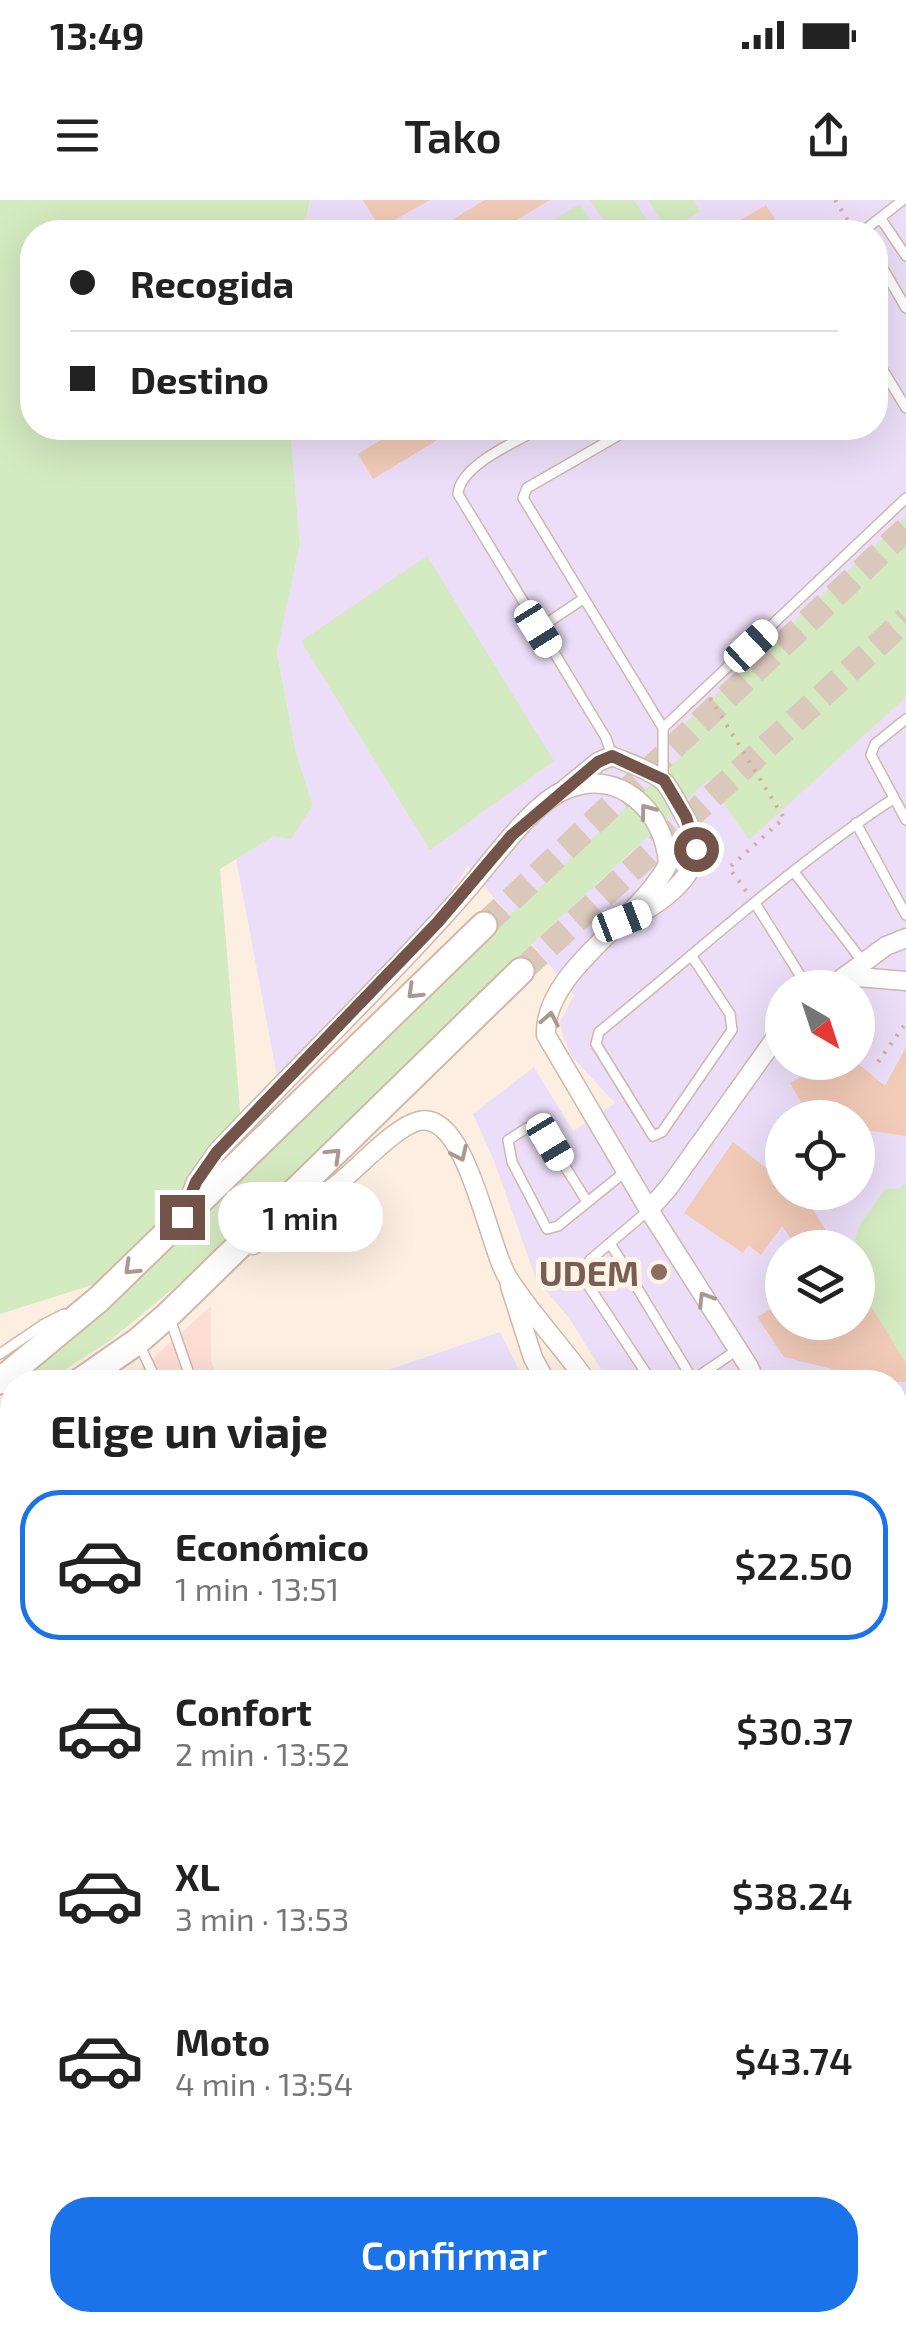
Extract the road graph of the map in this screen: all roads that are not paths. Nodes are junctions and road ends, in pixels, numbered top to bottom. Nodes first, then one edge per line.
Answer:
1 (903, 200) edge
2 (881, 219) edge
3 (888, 229) edge
4 (906, 256) edge
5 (888, 277) edge
6 (906, 308) edge
7 (888, 378) edge
8 (906, 408) edge
9 (520, 440) edge
10 (611, 440) edge
11 (906, 498) edge
12 (583, 600) junction
13 (538, 629) junction
14 (903, 722) edge
15 (663, 728) junction
16 (906, 735) edge
17 (612, 756) junction
18 (664, 780) junction
19 (565, 789) junction
20 (893, 799) junction
21 (906, 820) edge
22 (856, 823) junction
23 (794, 872) junction
24 (755, 903) junction
25 (906, 914) edge
26 (622, 921) junction
27 (484, 925) tunnel mouth
28 (906, 938) edge
29 (691, 955) junction
30 (863, 962) junction
31 (797, 970) edge
32 (853, 970) edge
33 (521, 971) tunnel mouth
34 (875, 978) edge
35 (906, 981) edge
36 (765, 1053) edge
37 (626, 1171) junction
38 (586, 1200) junction
39 (649, 1210) junction
40 (182, 1217) junction
41 (610, 1243) junction
42 (219, 1267) junction
43 (506, 1276) junction
44 (99, 1299) junction
45 (168, 1314) junction
46 (138, 1341) junction
47 (737, 1350) junction
48 (0, 1354) edge
49 (114, 1359) junction
50 (13, 1370) edge
51 (97, 1370) edge
52 (105, 1370) edge
53 (151, 1370) edge
54 (188, 1370) edge
55 (540, 1370) edge
56 (579, 1370) edge
57 (644, 1370) edge
58 (685, 1370) edge
59 (707, 1370) edge
60 (748, 1370) edge

1 - 2 lane
3 - 4 lane
5 - 6 lane
7 - 8 lane
9 - 13 lane
10 - 12 lane
11 - 15 lane
12 - 13 lane
12 - 15 lane
13 - 17 lane
14 - 16 lane
14 - 20 lane
15 - 18 lane
17 - 18 street
17 - 19 street
18 - 26 street
26 -> 19 street
19 - 40 street
20 - 21 lane
20 - 22 lane
22 - 23 lane
22 - 25 lane
23 - 24 lane
23 - 30 lane
24 - 29 lane
24 - 31 lane
37 -> 26 street
27 -> 40 main road
28 - 30 street
29 - 29 lane
30 - 32 street
42 -> 33 main road
34 - 35 street
36 - 39 street
37 - 38 lane
37 - 39 street
38 - 38 lane
39 - 41 lane
47 -> 39 street
40 -> 44 main road
41 - 57 lane
41 - 58 lane
42 -> 43 street
42 - 45 main road
43 - 55 street
43 - 56 street
44 - 48 lane
44 - 50 main road
45 - 46 main road
45 - 54 lane
46 - 49 main road
46 - 53 lane
47 - 59 lane
47 - 60 street
49 - 51 main road
49 - 52 lane

